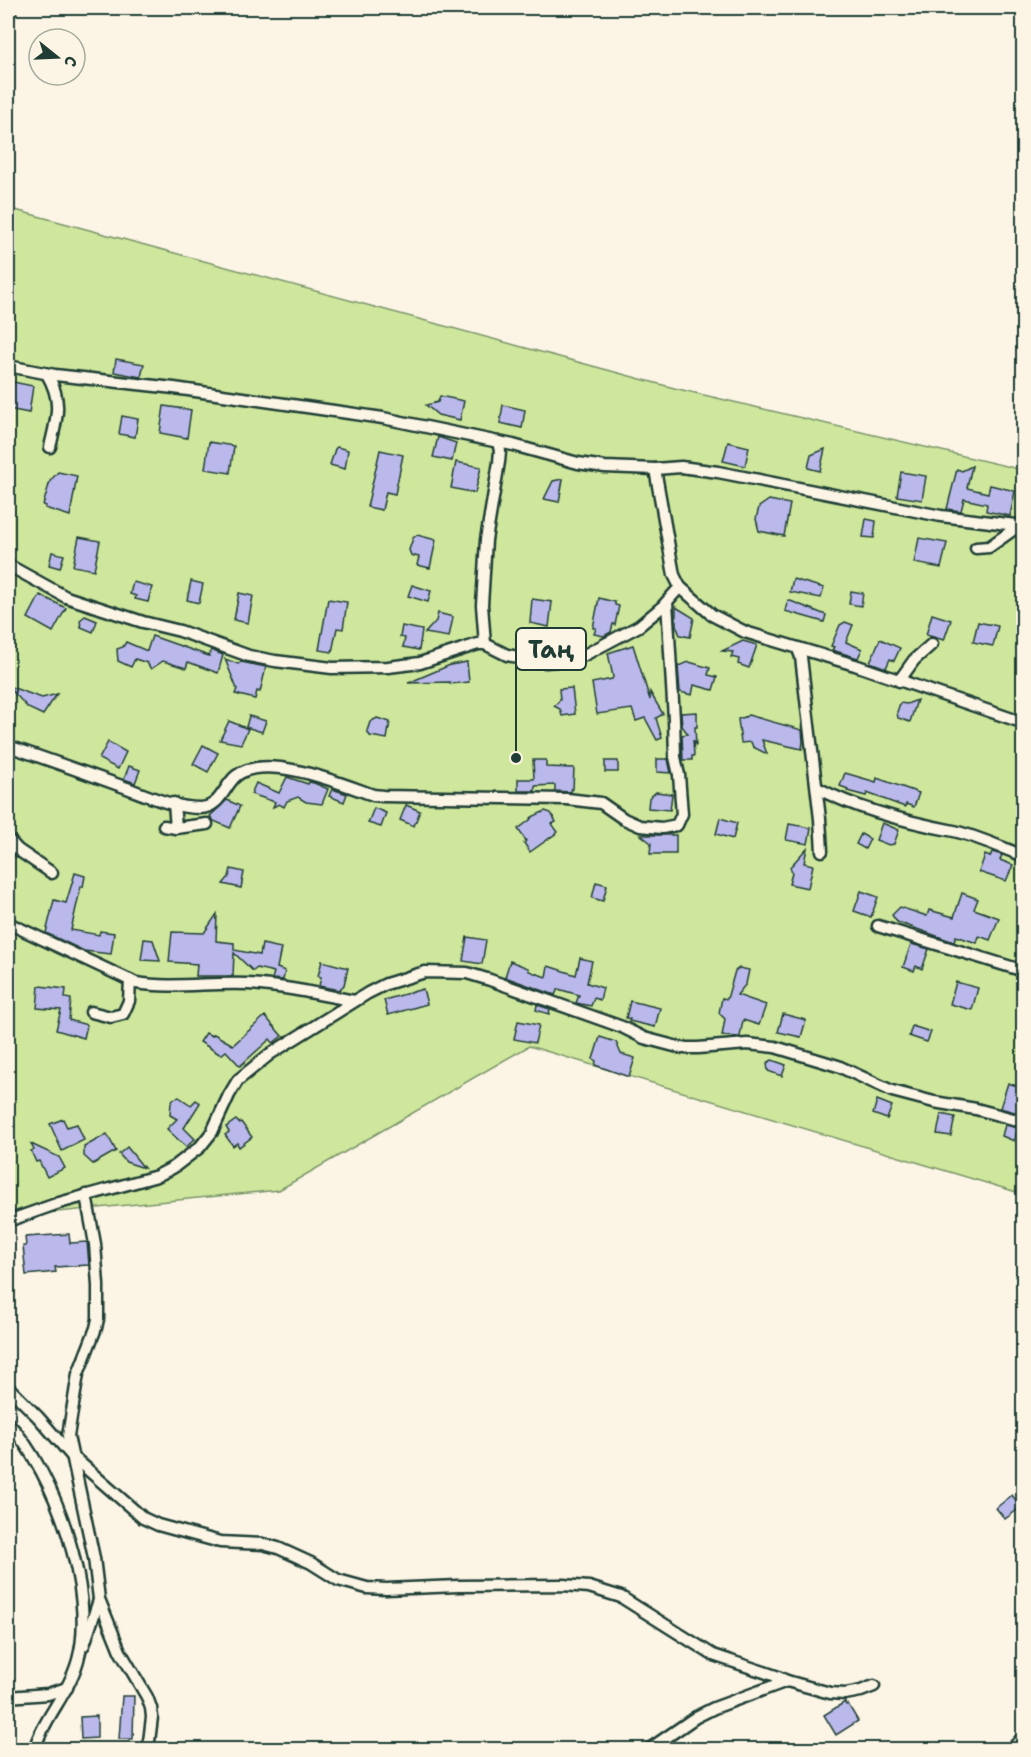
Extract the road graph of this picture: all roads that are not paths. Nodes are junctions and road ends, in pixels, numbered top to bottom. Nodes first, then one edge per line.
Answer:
1 (11, 8) edge
2 (8, 15) edge
3 (8, 366) edge
4 (47, 374) junction
5 (498, 442) junction
6 (50, 447) dead end
7 (655, 469) junction
8 (1022, 525) edge
9 (976, 548) dead end
10 (8, 565) edge
11 (680, 587) junction
12 (667, 602) junction
13 (485, 644) junction
14 (932, 644) dead end
15 (798, 649) junction
16 (899, 681) junction
17 (1023, 723) edge
18 (8, 746) edge
19 (817, 788) junction
20 (174, 803) junction
21 (207, 825) dead end
22 (164, 826) dead end
23 (176, 828) junction
24 (8, 839) edge
25 (822, 851) dead end
26 (1023, 856) edge
27 (52, 873) dead end
28 (8, 923) edge
29 (878, 926) dead end
30 (1023, 971) edge
31 (130, 980) junction
32 (354, 1001) junction
33 (91, 1012) dead end
34 (1023, 1122) edge
35 (86, 1195) junction
36 (8, 1221) edge
37 (8, 1387) edge
38 (8, 1423) edge
39 (71, 1455) junction
40 (78, 1586) junction
41 (100, 1607) junction
42 (78, 1660) junction
43 (788, 1682) junction
44 (874, 1686) dead end
45 (67, 1688) junction
46 (8, 1696) edge
47 (1023, 1736) edge
48 (34, 1749) edge
49 (148, 1749) edge
50 (648, 1749) edge
51 (1011, 1749) edge

1 - 2 street
3 - 4 street
4 - 5 street
4 - 6 street
5 - 7 street
5 - 13 street
7 - 8 street
7 - 11 street
8 - 9 street
10 - 13 street
11 - 12 street
11 - 15 street
12 - 13 street
12 - 20 street
14 - 16 street
15 - 16 street
15 - 19 street
16 - 17 street
18 - 20 street
19 - 25 street
19 - 26 street
20 - 23 street
21 - 23 street
22 - 23 street
24 - 27 street
28 - 31 street
29 - 30 street
31 - 32 street
31 - 33 street
32 - 34 street
32 - 35 street
35 - 36 street
35 - 39 street
37 - 39 street
38 - 40 street
39 - 41 street
39 - 43 street
40 - 41 street
40 - 42 street
41 - 42 street
41 - 49 street
42 - 45 street
43 - 44 street
43 - 50 street
45 - 46 street
45 - 48 street
47 - 51 street

